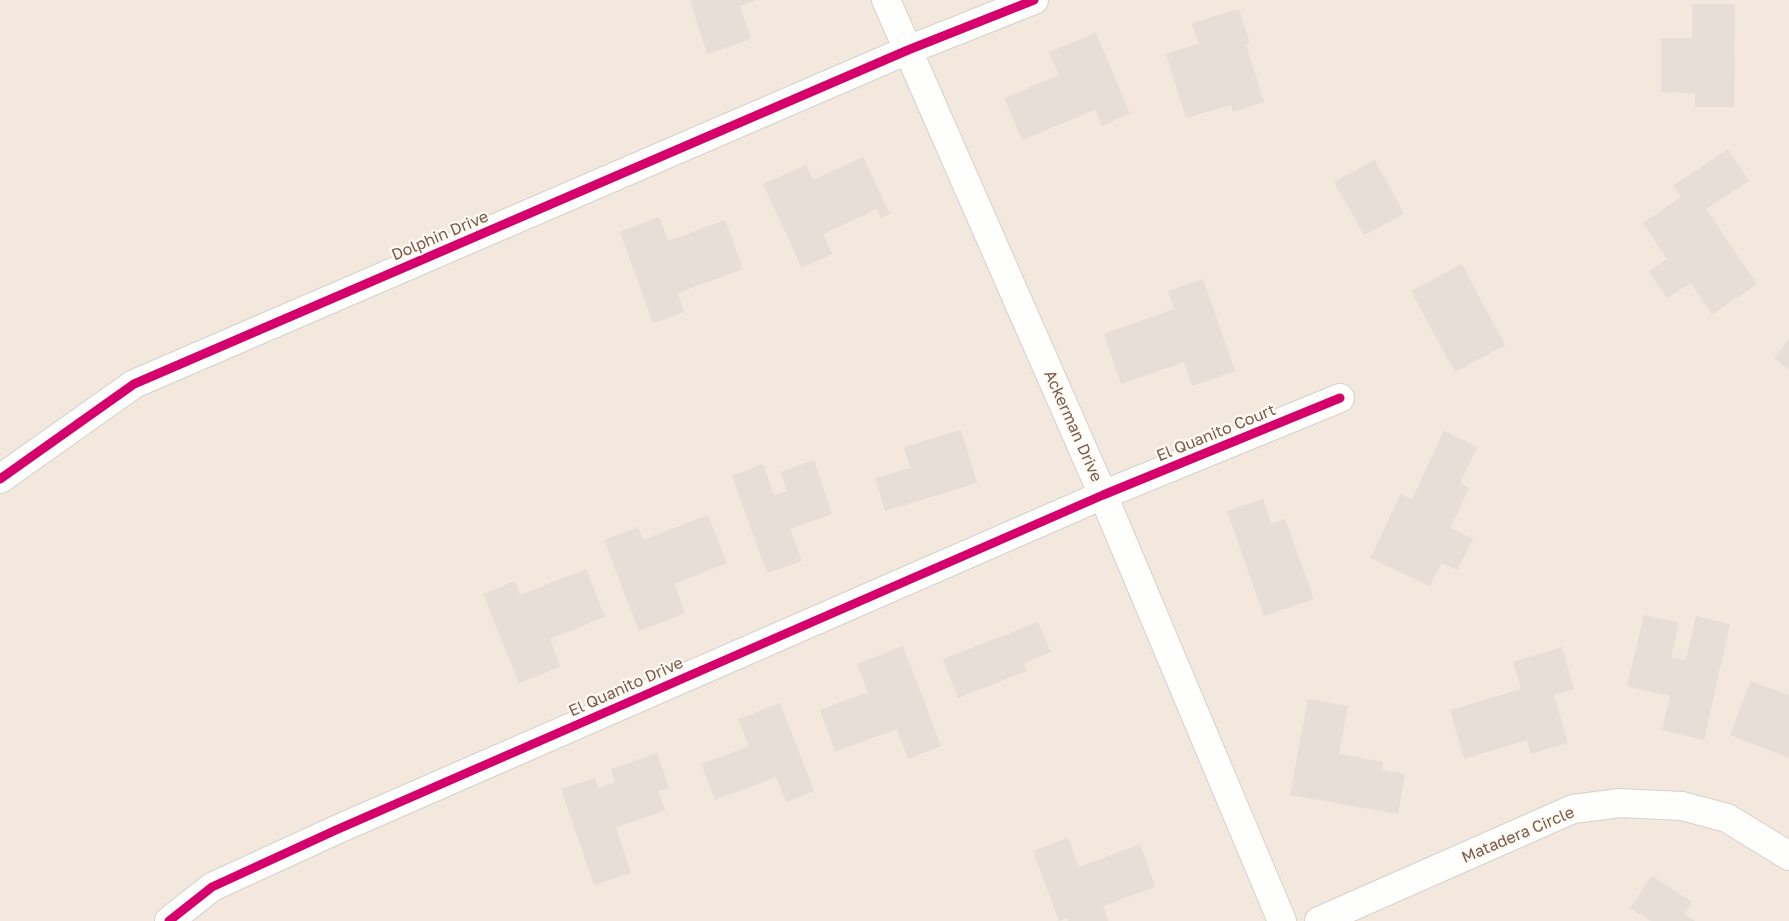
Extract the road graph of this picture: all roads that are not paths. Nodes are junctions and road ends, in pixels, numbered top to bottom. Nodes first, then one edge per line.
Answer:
1 (886, 0) edge
2 (1034, 0) edge
3 (908, 50) junction
4 (1340, 398) dead end
5 (0, 479) edge
6 (1103, 495) junction
7 (1789, 856) edge
8 (169, 921) edge
9 (1282, 921) edge
10 (1319, 921) edge

1 - 3 street, Ackerman Drive
2 - 3 street, Dolphin Drive
3 - 5 street, Dolphin Drive
3 - 6 street, Ackerman Drive
4 - 6 street, El Quanito Court
6 - 8 street, El Quanito Drive
6 - 9 street, Ackerman Drive
7 - 10 street, Matadera Circle

